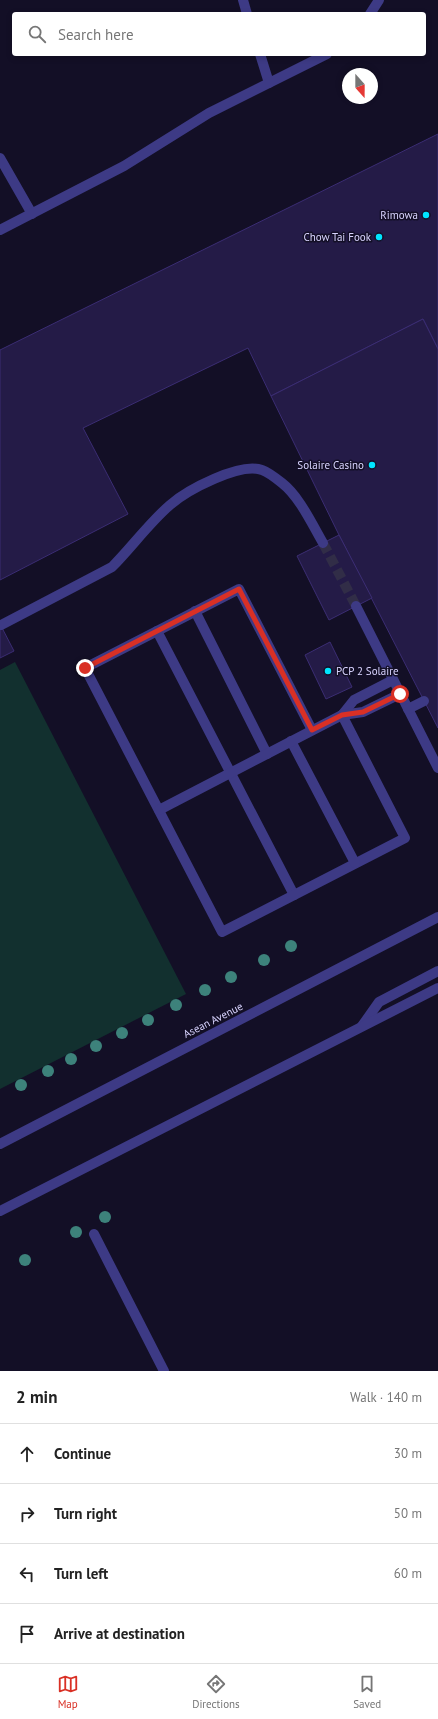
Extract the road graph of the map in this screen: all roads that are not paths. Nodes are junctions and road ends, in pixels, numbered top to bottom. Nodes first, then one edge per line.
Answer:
1 (243, 0) edge
2 (380, 0) edge
3 (246, 12) edge
4 (371, 12) edge
5 (261, 56) edge
6 (323, 56) edge
7 (269, 83) junction
8 (0, 158) edge
9 (32, 214) junction
10 (0, 230) edge
11 (324, 543) tunnel mouth
12 (356, 606) tunnel mouth
13 (195, 611) junction
14 (1, 625) edge
15 (157, 631) junction
16 (393, 680) junction
17 (400, 694) junction
18 (424, 700) dead end
19 (408, 709) junction
20 (342, 715) junction
21 (312, 730) junction
22 (291, 741) junction
23 (267, 754) junction
24 (438, 768) edge
25 (230, 773) junction
26 (159, 810) junction
27 (355, 864) junction
28 (294, 895) junction
29 (438, 917) edge
30 (438, 971) edge
31 (438, 988) edge
32 (361, 1028) junction
33 (0, 1144) edge
34 (0, 1210) edge
35 (94, 1234) dead end
36 (164, 1371) edge

1 - 3 street
2 - 4 street
5 - 7 street
6 - 7 street
7 - 9 street
8 - 9 street
9 - 10 street
11 - 14 street
12 - 16 street
13 - 15 street
13 - 21 street
13 - 23 street
15 - 25 street
15 - 26 street
16 - 17 street
16 - 20 street
17 - 19 street
17 - 20 street
18 - 19 street
19 - 24 street
20 - 21 street
20 - 27 street
21 - 22 street
22 - 23 street
22 - 27 street
23 - 25 street
25 - 26 street
25 - 28 street
26 - 28 street
27 - 28 street
29 - 33 street, Asean Avenue
30 - 32 street
31 - 32 street
32 - 34 street
35 - 36 street

